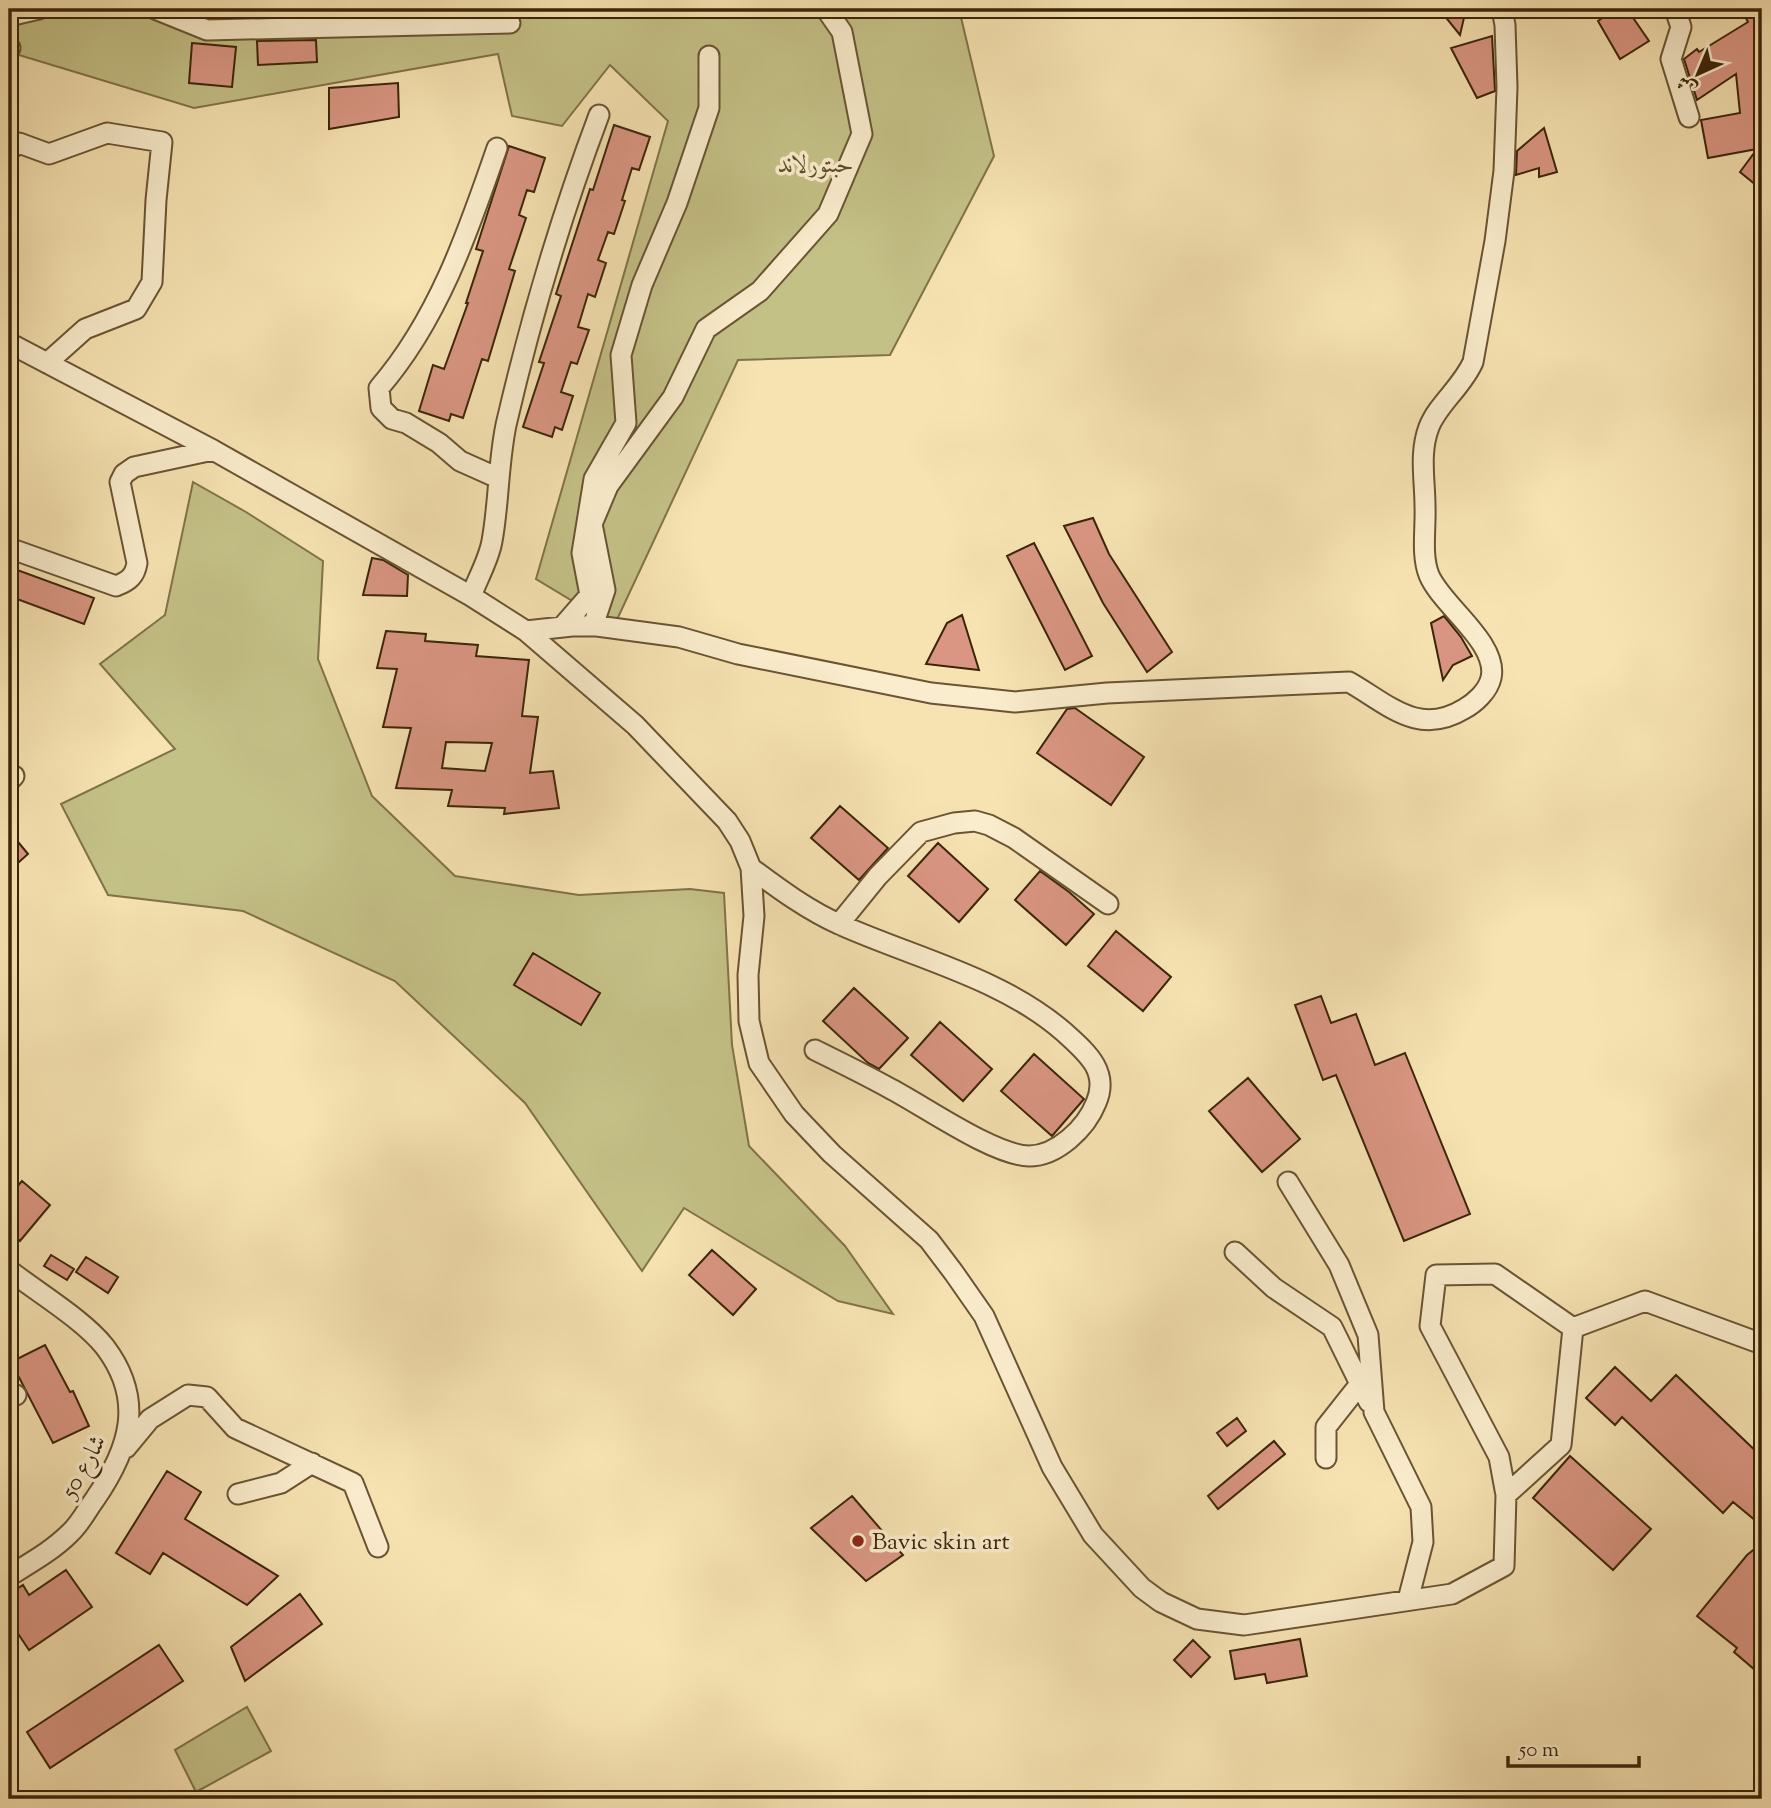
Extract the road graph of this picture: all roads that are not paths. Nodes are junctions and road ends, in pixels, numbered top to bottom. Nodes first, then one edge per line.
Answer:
1 (39, 9) edge
2 (155, 9) edge
3 (826, 9) edge
4 (1502, 9) edge
5 (1675, 9) edge
6 (9, 16) edge
7 (510, 23) dead end
8 (709, 56) dead end
9 (599, 115) dead end
10 (1689, 117) dead end
11 (497, 148) dead end
12 (9, 150) edge
13 (9, 343) edge
14 (47, 363) junction
15 (213, 450) junction
16 (498, 478) junction
17 (9, 548) edge
18 (471, 596) junction
19 (593, 626) junction
20 (562, 627) junction
21 (526, 631) junction
22 (751, 868) junction
23 (1108, 904) dead end
24 (839, 924) junction
25 (816, 1050) dead end
26 (1288, 1182) dead end
27 (1235, 1252) dead end
28 (9, 1270) edge
29 (1573, 1328) junction
30 (1762, 1344) edge
31 (1360, 1384) junction
32 (1374, 1412) junction
33 (123, 1451) junction
34 (1326, 1458) dead end
35 (312, 1463) junction
36 (238, 1494) dead end
37 (1506, 1496) junction
38 (378, 1546) dead end
39 (9, 1576) edge
40 (1408, 1600) junction

1 - 6 street
2 - 7 street
3 - 19 street
4 - 19 street
5 - 10 street
8 - 20 street
9 - 16 street
11 - 16 street
12 - 14 street
13 - 14 street
14 - 15 street
15 - 17 street
15 - 18 street
16 - 18 street
18 - 21 street
19 - 20 street
20 - 21 street
21 - 22 street
22 - 24 street
22 - 40 street
23 - 24 street
24 - 25 street
26 - 32 street
27 - 31 street
28 - 33 street, شارع 50
29 - 30 street
29 - 37 street
29 - 37 street
31 - 32 street
31 - 34 street
32 - 40 street
33 - 35 street
33 - 39 street, شارع 50
35 - 36 street
35 - 38 street
37 - 40 street

